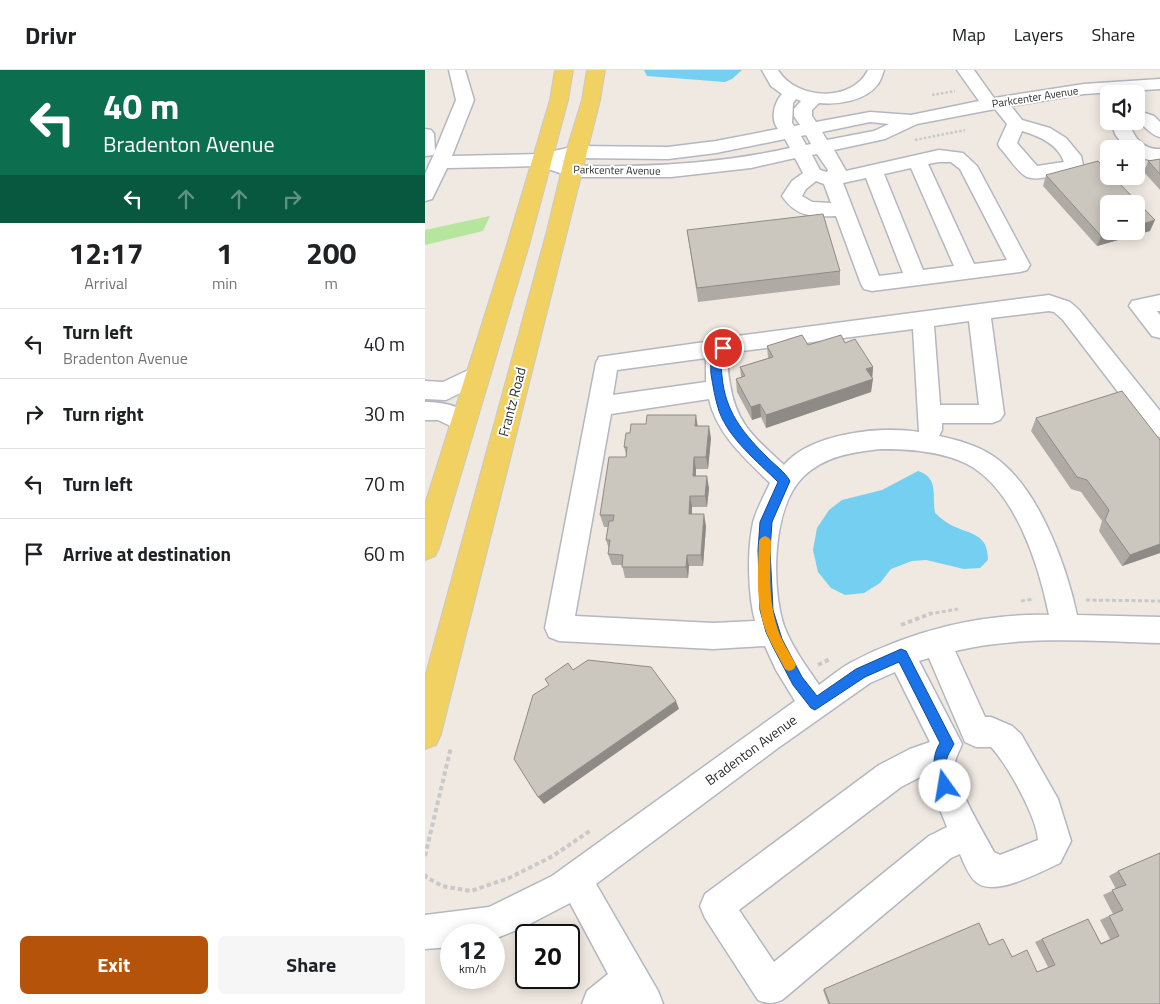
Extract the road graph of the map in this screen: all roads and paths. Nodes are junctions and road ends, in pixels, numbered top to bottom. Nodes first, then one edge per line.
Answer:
1 (457, 70) edge
2 (565, 70) edge
3 (596, 70) edge
4 (770, 70) edge
5 (877, 70) edge
6 (965, 70) edge
7 (1160, 84) edge
8 (1145, 86) edge
9 (1100, 91) edge
10 (793, 92) junction
11 (814, 98) junction
12 (994, 103) junction
13 (1145, 119) edge
14 (912, 120) junction
15 (1016, 124) dead end
16 (810, 130) junction
17 (1124, 130) edge
18 (1160, 132) edge
19 (791, 134) junction
20 (822, 147) junction
21 (432, 151) edge
22 (801, 152) junction
23 (1160, 155) edge
24 (541, 160) junction
25 (574, 161) junction
26 (917, 161) junction
27 (873, 171) junction
28 (823, 177) junction
29 (425, 195) edge
30 (843, 209) junction
31 (967, 272) junction
32 (916, 278) junction
33 (1160, 303) edge
34 (979, 312) junction
35 (923, 319) junction
36 (1160, 330) edge
37 (723, 348) junction
38 (477, 375) junction
39 (719, 389) junction
40 (425, 390) edge
41 (600, 406) junction
42 (425, 411) edge
43 (931, 414) junction
44 (463, 423) junction
45 (1160, 428) edge
46 (930, 443) junction
47 (784, 481) junction
48 (425, 548) edge
49 (1066, 628) junction
50 (1160, 630) edge
51 (773, 632) junction
52 (937, 642) junction
53 (901, 655) junction
54 (815, 704) junction
55 (976, 732) junction
56 (425, 734) edge
57 (944, 749) junction
58 (968, 834) junction
59 (575, 880) junction
60 (425, 932) edge
61 (638, 991) edge
62 (600, 1004) edge

1 - 21 street
2 - 24 main road
3 - 25 main road, Frantz Road
4 - 10 street
5 - 11 street
6 - 12 street
7 - 8 street, Parkcenter Avenue
9 - 12 street, Parkcenter Avenue
10 - 11 street
10 - 19 street
11 - 16 street
12 - 14 street, Parkcenter Avenue
12 - 15 street
13 - 18 street
14 - 16 street, Parkcenter Avenue
14 - 20 street, Parkcenter Avenue
16 - 19 street, Parkcenter Avenue
16 - 20 street
17 - 23 street
19 - 22 street
19 - 25 street, Parkcenter Avenue
20 - 22 street, Parkcenter Avenue
20 - 28 street
21 - 24 street
21 - 29 street
22 - 25 street, Parkcenter Avenue
22 - 28 street
24 - 25 street, Parkcenter Avenue
24 - 38 main road
25 - 56 main road, Frantz Road
26 - 27 street
26 - 31 street
26 - 31 street
27 - 28 street
27 - 32 street
28 - 30 street
28 - 30 street
30 - 32 street
31 - 32 street
33 - 36 street
34 - 35 street
34 - 43 street
34 - 45 street
35 - 37 street
35 - 43 street
37 - 39 street
37 - 41 street
38 - 40 street
38 - 44 main road
39 - 41 street
39 - 47 street
41 - 51 street
42 - 44 street
43 - 46 street
44 - 48 main road
46 - 47 street
46 - 49 street
47 - 51 street
49 - 50 street, Bradenton Avenue
49 - 52 street, Bradenton Avenue
51 - 54 street
52 - 53 street, Bradenton Avenue
52 - 55 street
53 - 54 street, Bradenton Avenue
53 - 57 street
54 - 59 street, Bradenton Avenue
55 - 57 street
55 - 58 street
57 - 58 street
57 - 58 street
59 - 60 street, Bradenton Avenue
59 - 61 street
61 - 62 street

